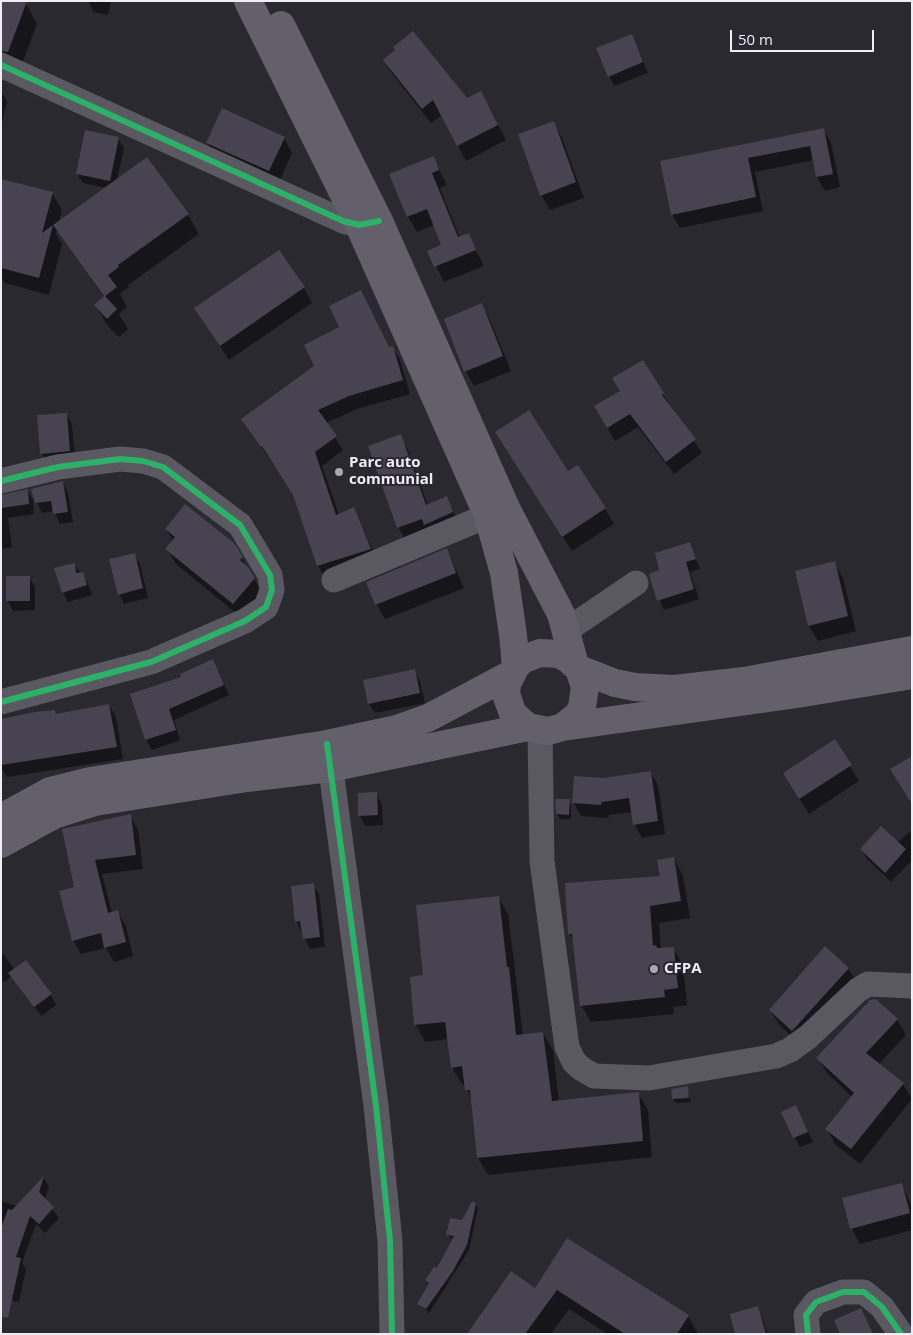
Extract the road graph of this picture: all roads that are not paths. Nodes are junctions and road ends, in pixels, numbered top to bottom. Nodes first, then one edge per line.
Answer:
1 (248, 1) edge
2 (269, 1) edge
3 (1, 65) edge
4 (369, 223) junction
5 (1, 481) edge
6 (497, 512) junction
7 (334, 580) dead end
8 (636, 583) dead end
9 (567, 630) junction
10 (912, 650) edge
11 (577, 667) junction
12 (513, 670) junction
13 (912, 675) edge
14 (1, 702) edge
15 (544, 729) junction
16 (328, 756) junction
17 (3, 827) edge
18 (912, 986) edge
19 (392, 1334) edge
20 (808, 1334) edge
21 (901, 1334) edge

1 - 4 main road
2 - 4 main road
3 - 4 street
4 - 6 main road
5 - 14 street
6 - 7 street
6 - 9 main road
6 - 12 main road
8 - 9 street
9 - 11 main road
10 - 11 main road
11 - 12 main road
11 - 15 main road
12 - 15 main road
12 - 16 main road
13 - 15 main road
15 - 16 main road
15 - 18 street
16 - 17 main road
16 - 19 street
20 - 21 street

